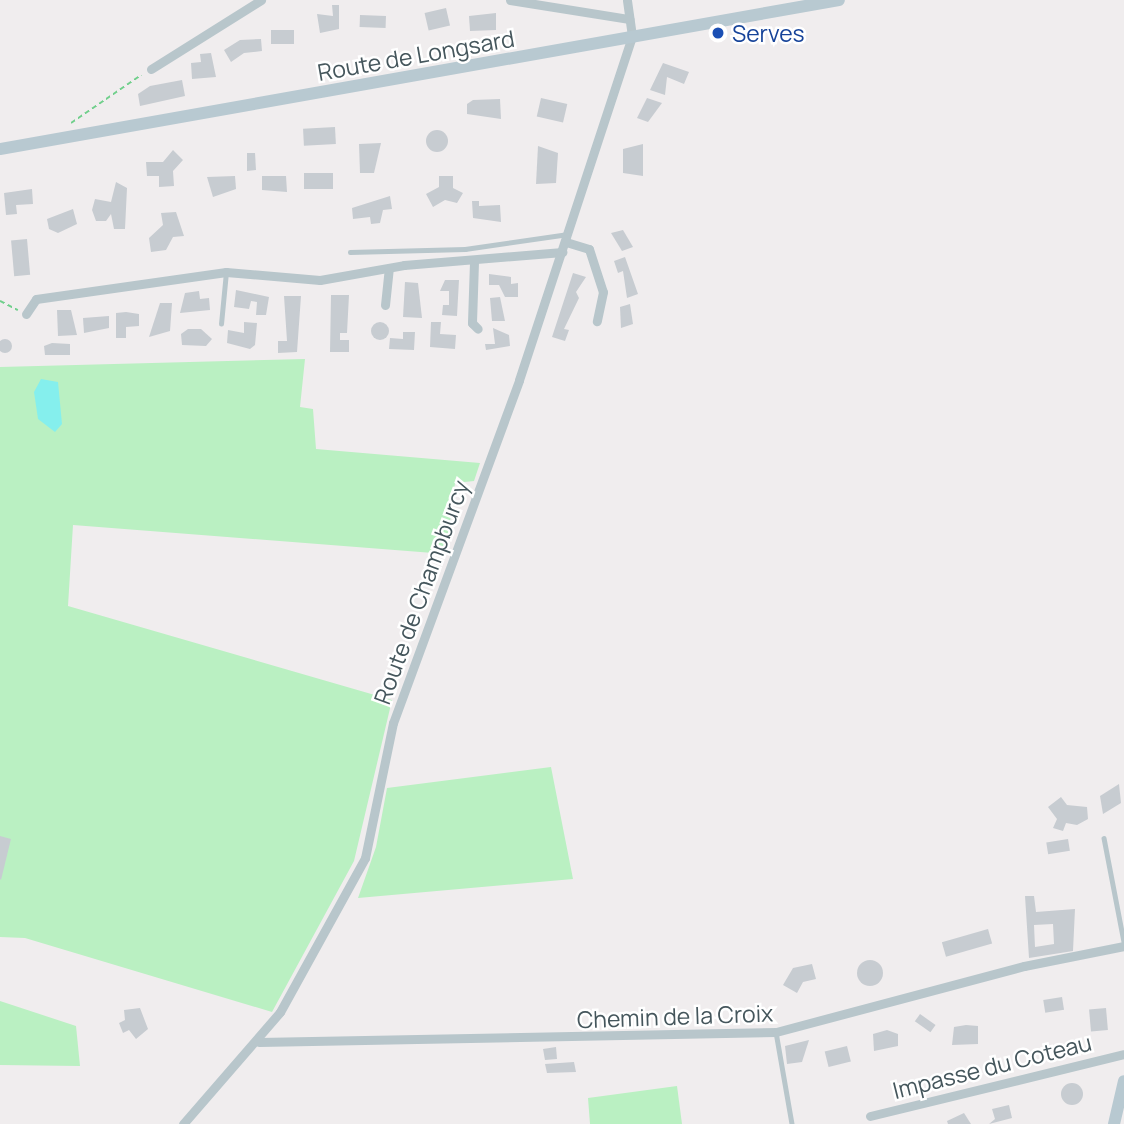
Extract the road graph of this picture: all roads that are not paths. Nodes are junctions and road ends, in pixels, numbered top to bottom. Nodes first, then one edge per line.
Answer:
1 (261, 0) edge
2 (510, 0) edge
3 (627, 0) edge
4 (839, 0) edge
5 (629, 19) junction
6 (632, 36) junction
7 (151, 69) road end
8 (0, 149) edge
9 (567, 238) junction
10 (350, 252) dead end
11 (562, 252) junction
12 (474, 262) junction
13 (389, 268) junction
14 (226, 272) junction
15 (385, 305) dead end
16 (26, 314) road end
17 (597, 321) dead end
18 (221, 324) dead end
19 (478, 329) dead end
20 (1104, 838) dead end
21 (1124, 944) edge
22 (776, 1032) junction
23 (259, 1042) junction
24 (1124, 1054) edge
25 (1124, 1080) edge
26 (870, 1116) dead end
27 (183, 1124) edge
28 (792, 1124) edge
29 (1114, 1124) edge

1 - 7 street
2 - 5 street
3 - 5 street
4 - 6 main road, Route de Longsard
5 - 6 street
6 - 8 main road, Route de Longsard
6 - 9 street, Route de Champburcy
9 - 10 lane
9 - 11 street, Route de Champburcy
9 - 17 street
11 - 12 street
11 - 23 street, Route de Champburcy
12 - 13 street
12 - 19 street
13 - 14 street
13 - 15 street
14 - 16 street
14 - 18 lane
20 - 21 lane
21 - 22 street, Chemin de la Croix
22 - 23 street, Chemin de la Croix
22 - 28 lane
23 - 27 street, Route de Champburcy
24 - 26 street, Impasse du Coteau
25 - 29 main road

